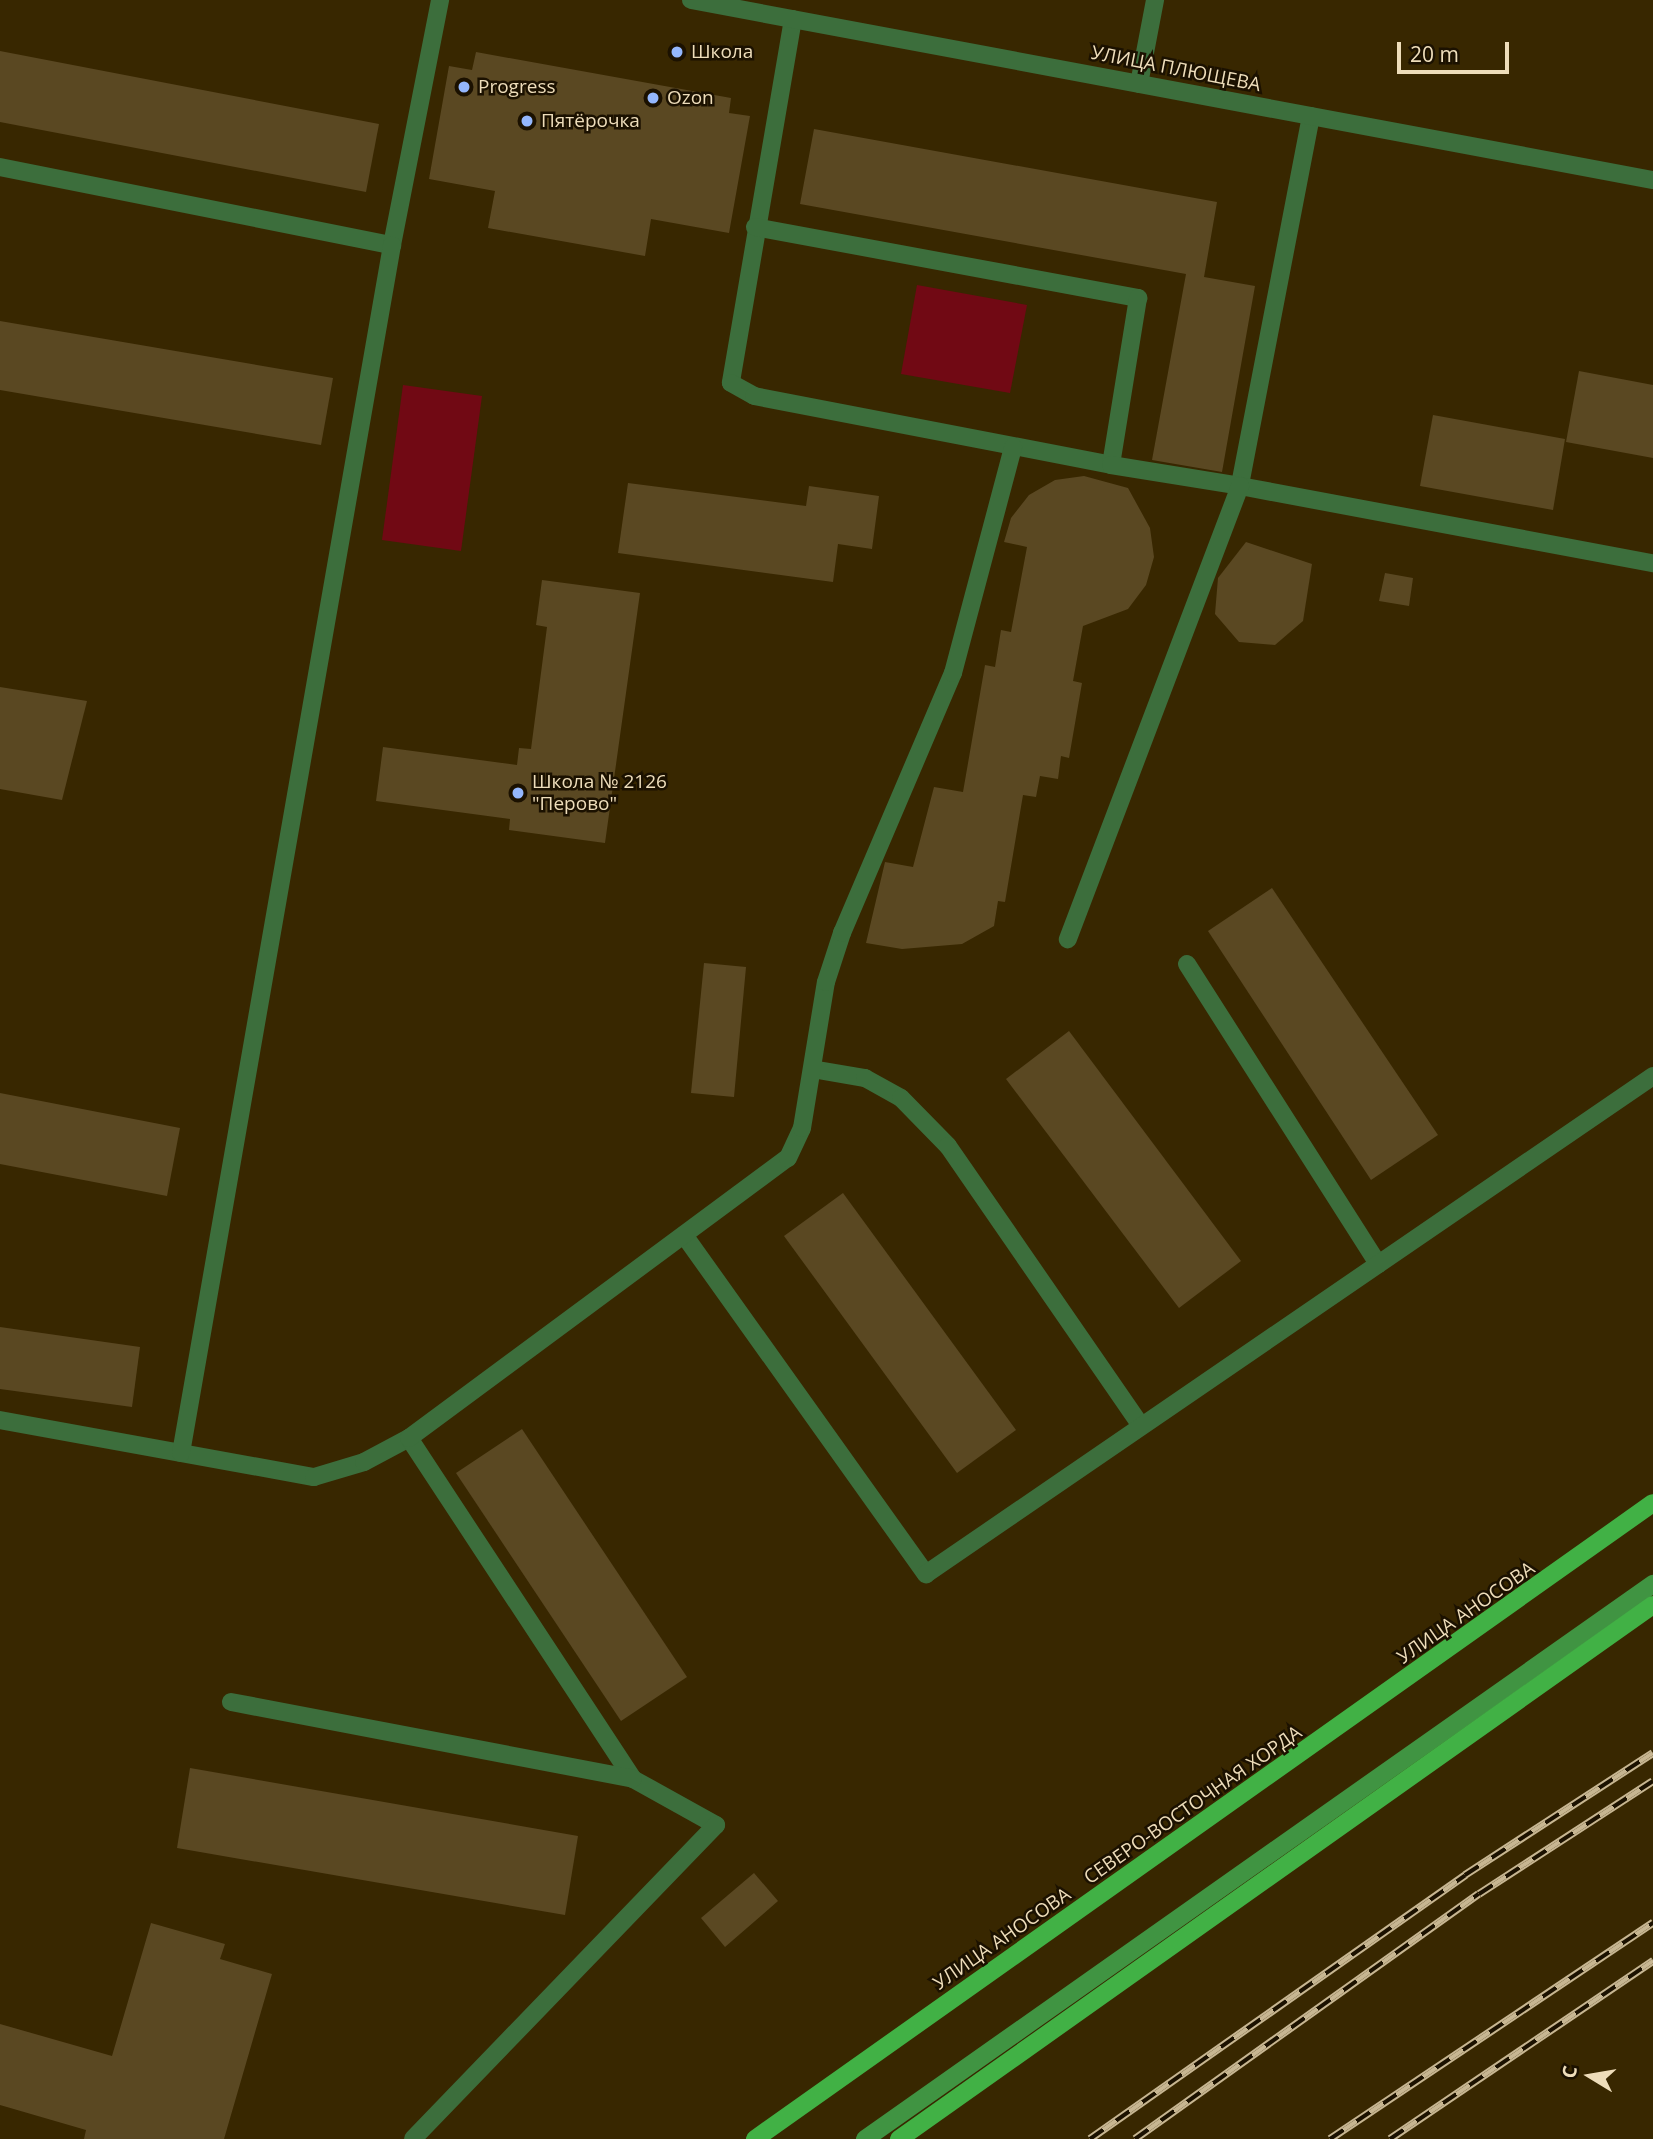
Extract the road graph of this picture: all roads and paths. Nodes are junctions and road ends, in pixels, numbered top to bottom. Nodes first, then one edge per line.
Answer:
1 (440, 0) edge
2 (691, 0) edge
3 (1155, 0) edge
4 (793, 19) junction
5 (1139, 84) junction
6 (1311, 116) junction
7 (0, 167) edge
8 (1653, 180) edge
9 (755, 227) junction
10 (393, 245) junction
11 (1013, 447) junction
12 (1111, 465) junction
13 (1240, 486) junction
14 (1653, 563) edge
15 (1068, 939) dead end
16 (1187, 964) dead end
17 (812, 1069) junction
18 (1653, 1076) edge
19 (684, 1235) junction
20 (1378, 1264) junction
21 (0, 1420) edge
22 (1141, 1426) junction
23 (409, 1438) junction
24 (181, 1453) junction
25 (1653, 1505) edge
26 (1653, 1584) edge
27 (1653, 1605) edge
28 (231, 1702) dead end
29 (633, 1779) junction
30 (413, 2139) edge
31 (754, 2139) edge
32 (864, 2139) edge
33 (898, 2139) edge

1 - 10 street
2 - 4 street, УЛИЦА ПЛЮЩЕВА
3 - 5 street
4 - 5 street, УЛИЦА ПЛЮЩЕВА
4 - 9 street
5 - 6 street, УЛИЦА ПЛЮЩЕВА
6 - 8 street, УЛИЦА ПЛЮЩЕВА
6 - 13 street
7 - 10 street
9 - 11 street
9 - 12 street
10 - 24 street
11 - 12 street
11 - 17 street
12 - 13 street
13 - 14 street
13 - 15 street
16 - 20 street
17 - 19 street
17 - 22 street
18 - 20 street
19 - 22 street
19 - 23 street
20 - 22 street
21 - 24 street
23 - 24 street
23 - 29 street
25 - 31 main road, СЕВЕРО-ВОСТОЧНАЯ ХОРДА, bridge
26 - 32 street
27 - 33 main road
28 - 29 street
29 - 30 street

